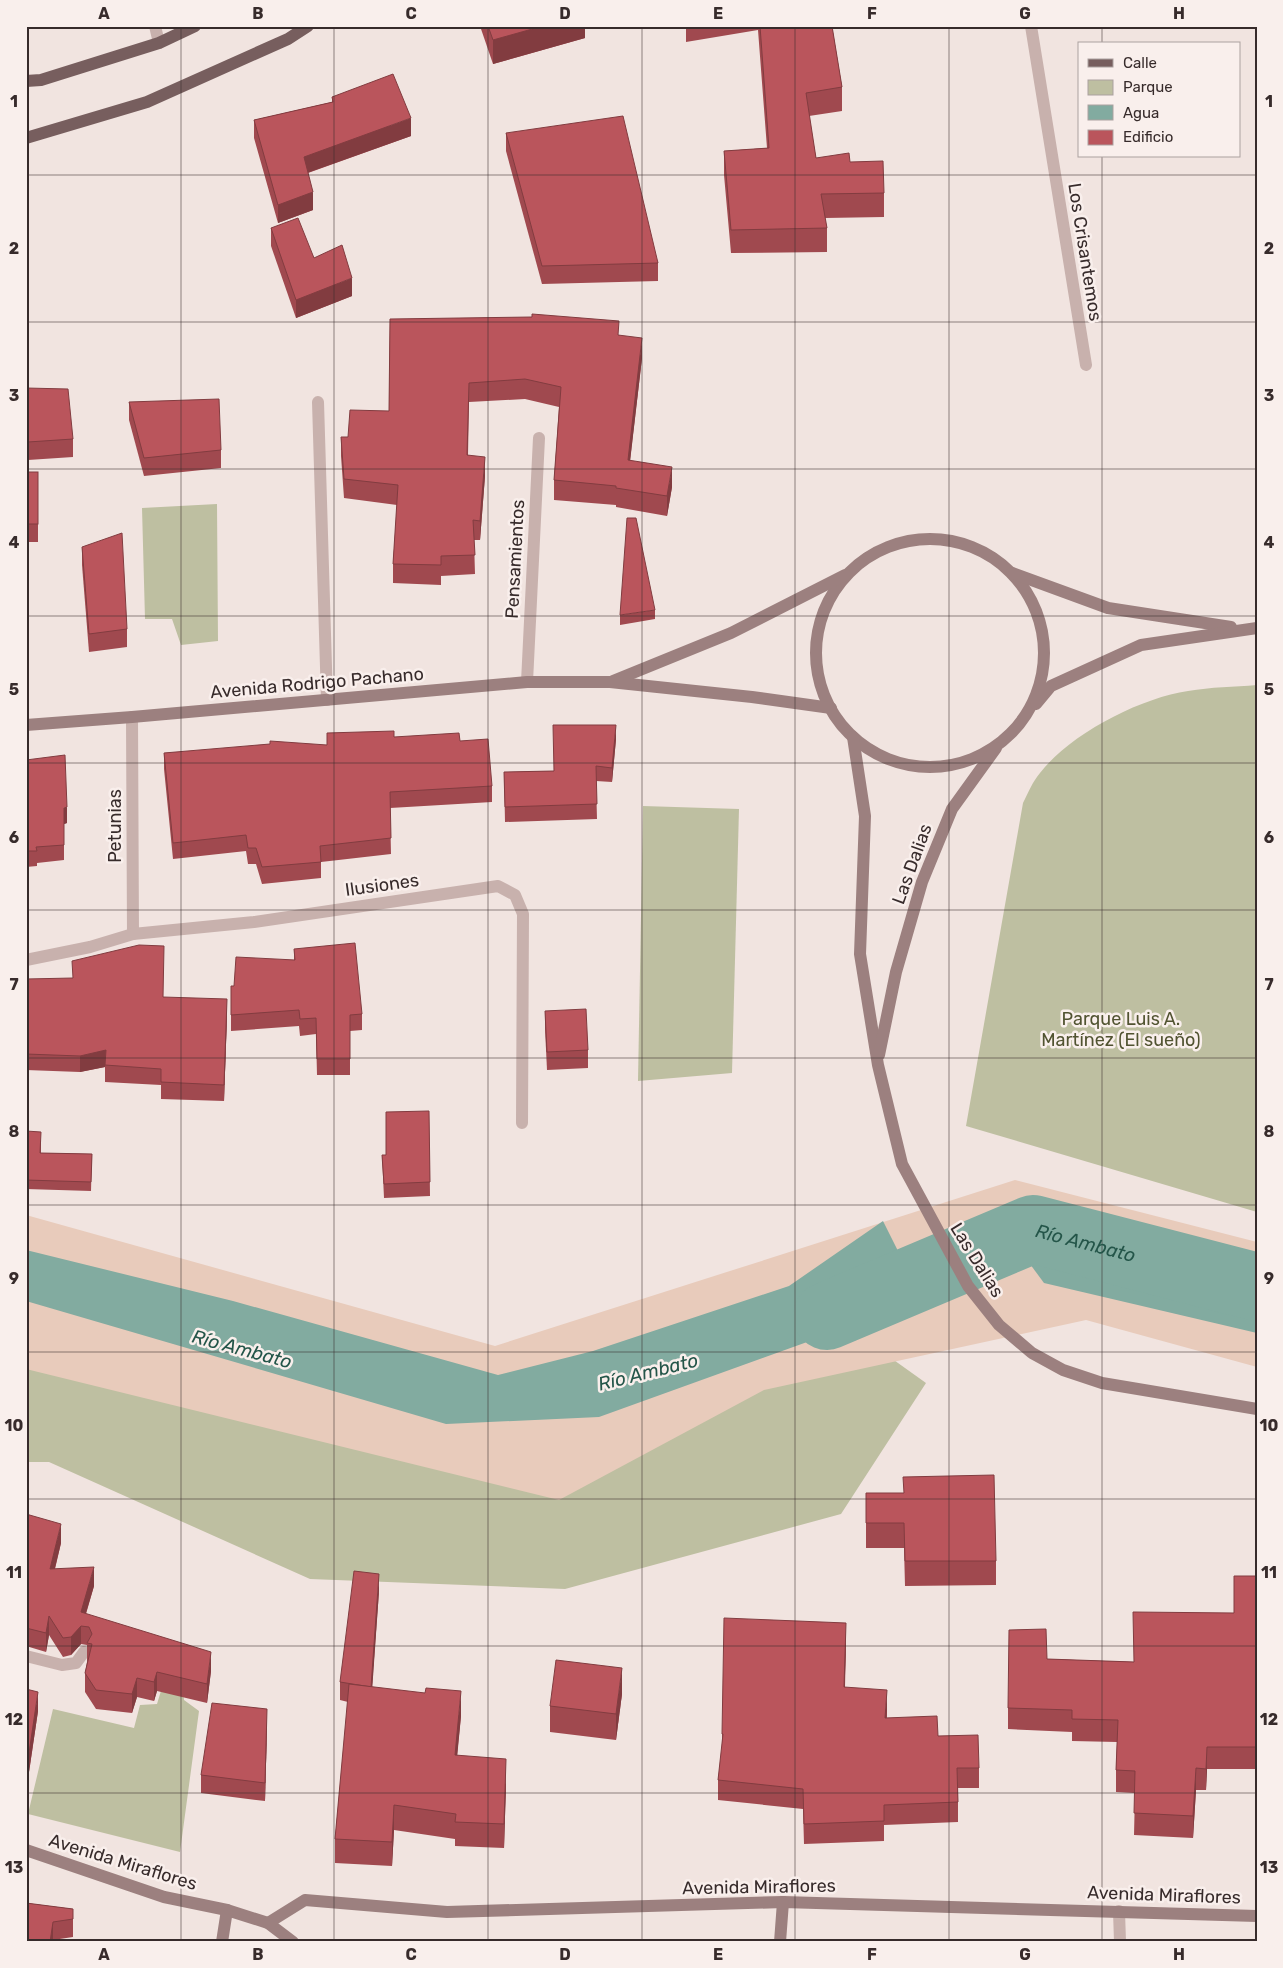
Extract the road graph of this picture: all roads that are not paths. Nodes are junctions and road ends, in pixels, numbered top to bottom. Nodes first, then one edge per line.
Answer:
1 (155, 26) edge
2 (195, 26) edge
3 (308, 26) edge
4 (1031, 26) edge
5 (159, 43) junction
6 (26, 81) edge
7 (26, 138) edge
8 (1086, 366) dead end
9 (318, 402) dead end
10 (539, 438) dead end
11 (1012, 573) junction
12 (846, 574) junction
13 (1243, 628) junction
14 (1257, 628) edge
15 (527, 682) junction
16 (610, 682) junction
17 (327, 700) junction
18 (830, 708) junction
19 (1028, 713) junction
20 (132, 717) junction
21 (26, 725) edge
22 (853, 737) junction
23 (996, 747) junction
24 (134, 934) junction
25 (26, 960) edge
26 (878, 1065) junction
27 (522, 1123) dead end
28 (1257, 1409) edge
29 (84, 1652) dead end
30 (26, 1656) edge
31 (26, 1850) edge
32 (783, 1902) junction
33 (227, 1910) junction
34 (1119, 1911) junction
35 (1257, 1916) edge
36 (268, 1922) junction
37 (222, 1942) edge
38 (293, 1942) edge
39 (780, 1942) edge
40 (1120, 1942) edge

1 - 5 street
2 - 5 main road
3 - 7 main road
4 - 8 street, Los Crisantemos
5 - 6 main road
9 - 17 street
10 - 15 street, Pensamientos
11 - 12 main road
11 - 13 main road
11 - 19 main road
12 - 16 main road, Avenida Rodrigo Pachano
12 - 18 main road
13 - 14 main road
13 - 19 main road
15 - 16 main road, Avenida Rodrigo Pachano
15 - 17 main road, Avenida Rodrigo Pachano
16 - 18 main road, Avenida Rodrigo Pachano
17 - 20 main road, Avenida Rodrigo Pachano
18 - 22 main road
19 - 23 main road
20 - 21 main road, Avenida Rodrigo Pachano
20 - 24 street, Petunias
22 - 23 main road
22 - 26 main road, Las Dalias
23 - 26 main road, Las Dalias
24 - 25 street, Ilusiones
24 - 27 street, Ilusiones
26 - 28 main road, Las Dalias
29 - 30 street
31 - 33 main road, Avenida Miraflores
32 - 34 main road, Avenida Miraflores
32 - 36 main road, Avenida Miraflores
32 - 39 main road
33 - 36 main road, Avenida Miraflores
33 - 37 main road
34 - 35 main road, Avenida Miraflores
34 - 40 street
36 - 38 main road, Avenida Miraflores

